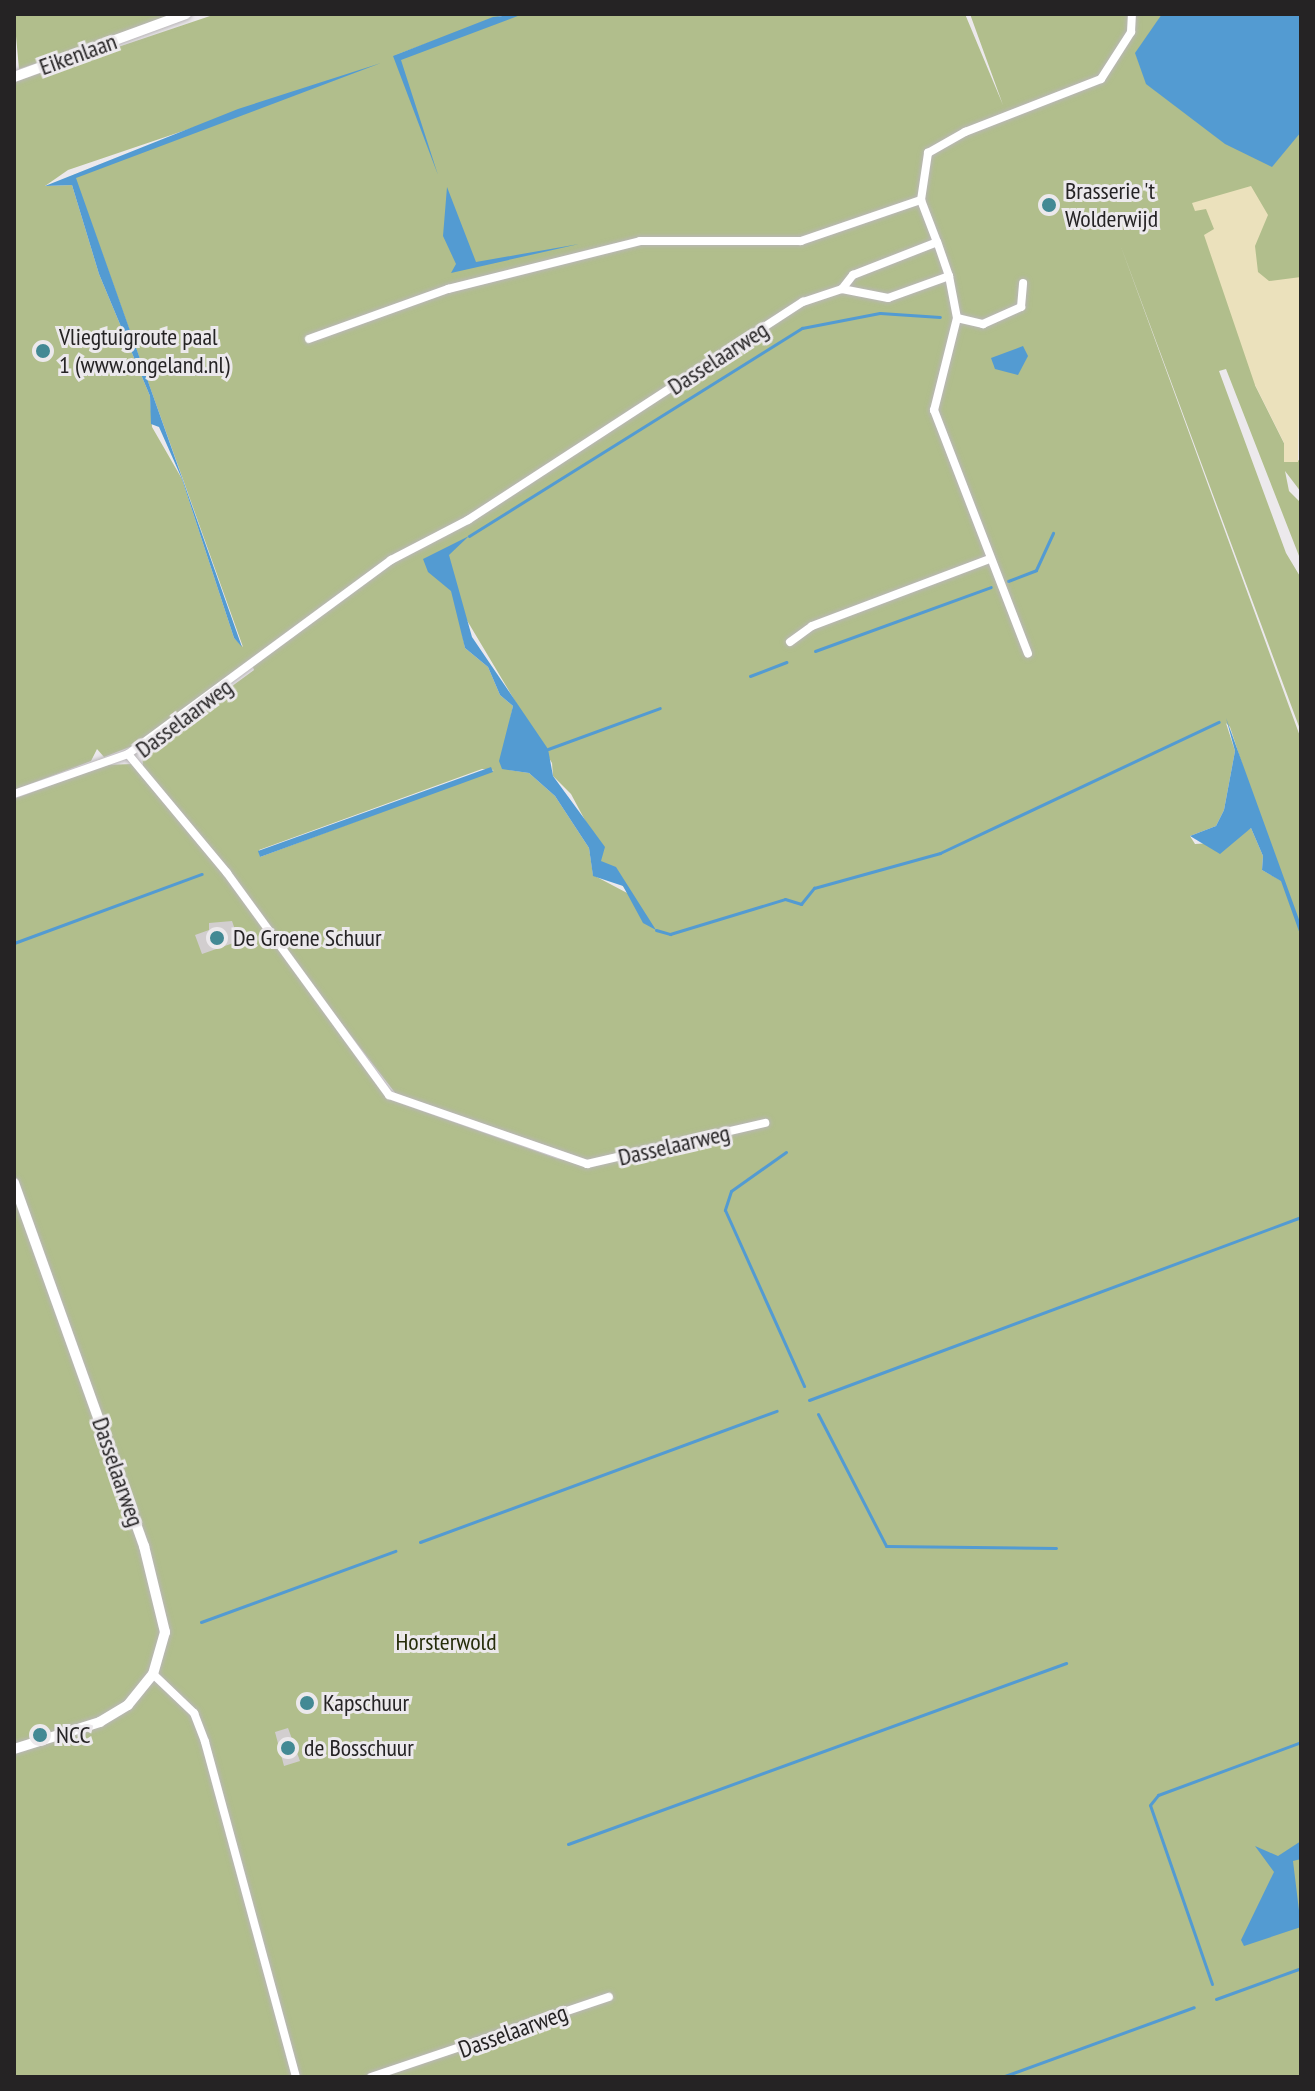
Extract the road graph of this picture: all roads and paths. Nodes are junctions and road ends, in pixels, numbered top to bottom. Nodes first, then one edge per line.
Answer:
1 (186, 14) edge
2 (1132, 14) edge
3 (14, 77) edge
4 (921, 200) junction
5 (937, 242) junction
6 (949, 276) junction
7 (1023, 283) dead end
8 (842, 289) junction
9 (957, 318) junction
10 (309, 339) dead end
11 (987, 560) junction
12 (790, 642) dead end
13 (1028, 653) dead end
14 (128, 754) junction
15 (14, 794) edge
16 (765, 1123) dead end
17 (14, 1183) edge
18 (153, 1674) junction
19 (14, 1749) edge
20 (609, 1997) dead end
21 (296, 2077) edge
22 (371, 2077) edge

1 - 3 street, Eikenlaan
2 - 4 street
4 - 5 street
4 - 10 street
5 - 6 street
5 - 8 street
6 - 8 street
6 - 9 street
7 - 9 street
8 - 14 street, Dasselaarweg
9 - 11 street
11 - 12 street
11 - 13 street
14 - 15 street
14 - 16 street, Dasselaarweg
17 - 18 street, Dasselaarweg
18 - 19 street, Dasselaarweg
18 - 21 street
20 - 22 street, Dasselaarweg

